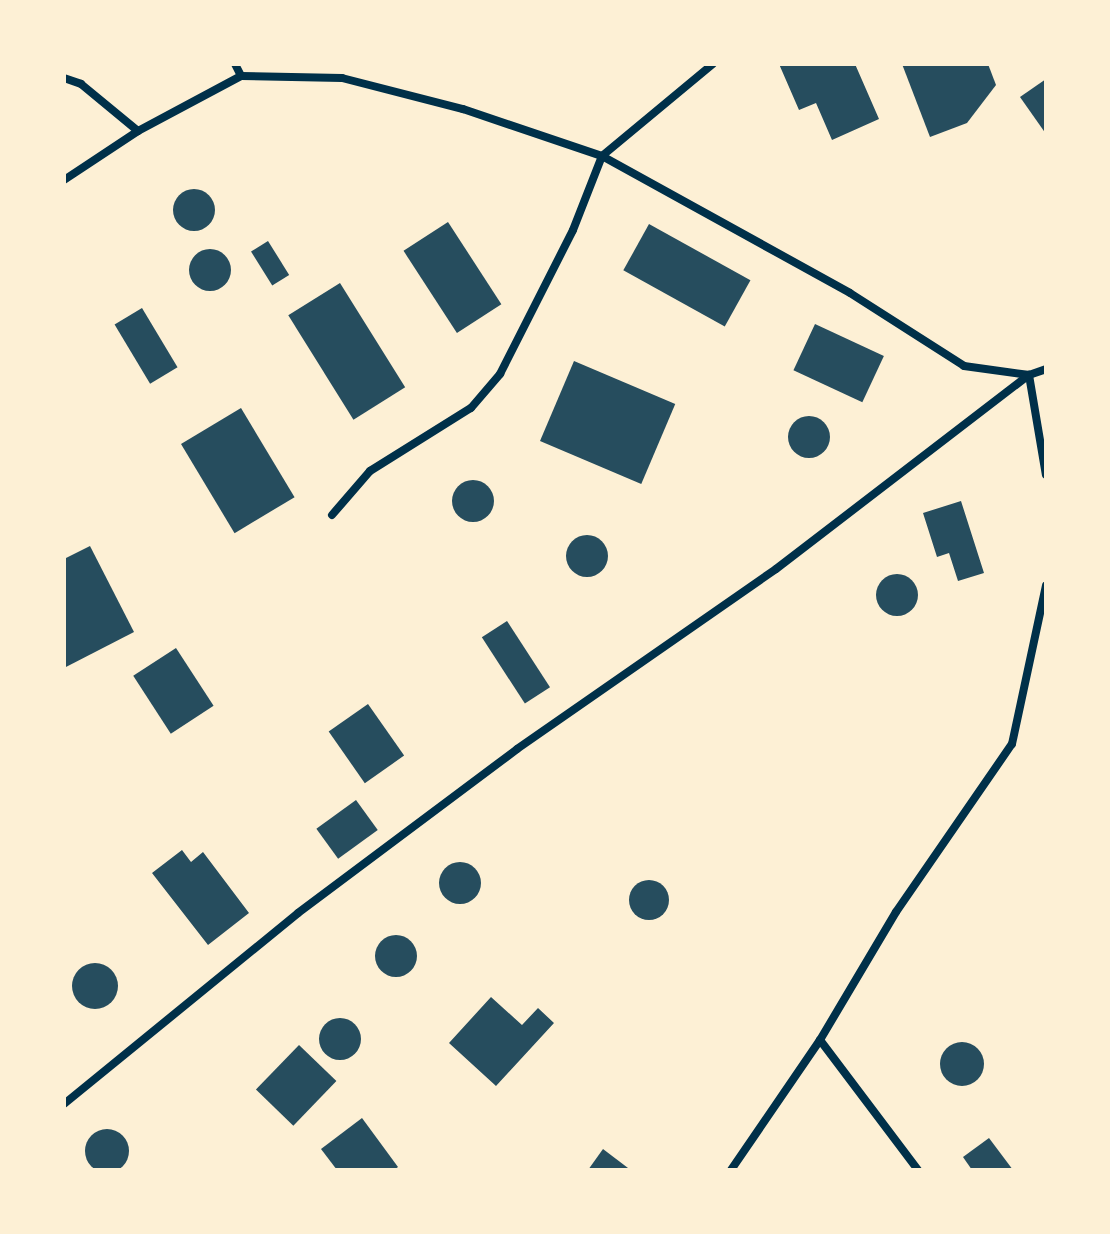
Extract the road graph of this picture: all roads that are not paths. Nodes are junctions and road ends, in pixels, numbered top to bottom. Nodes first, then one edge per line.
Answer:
1 (235, 64) edge
2 (713, 64) edge
3 (241, 76) junction
4 (64, 78) edge
5 (138, 131) junction
6 (602, 156) junction
7 (64, 180) edge
8 (1046, 369) edge
9 (1029, 375) junction
10 (1046, 475) edge
11 (332, 515) dead end
12 (1046, 586) edge
13 (820, 1040) junction
14 (64, 1104) edge
15 (731, 1170) edge
16 (918, 1170) edge

1 - 3 street
2 - 6 street
3 - 5 street
3 - 6 street
4 - 5 street
5 - 7 street
6 - 9 street
6 - 11 street
8 - 9 street
9 - 10 street
9 - 14 street
12 - 13 street
13 - 15 street
13 - 16 street

